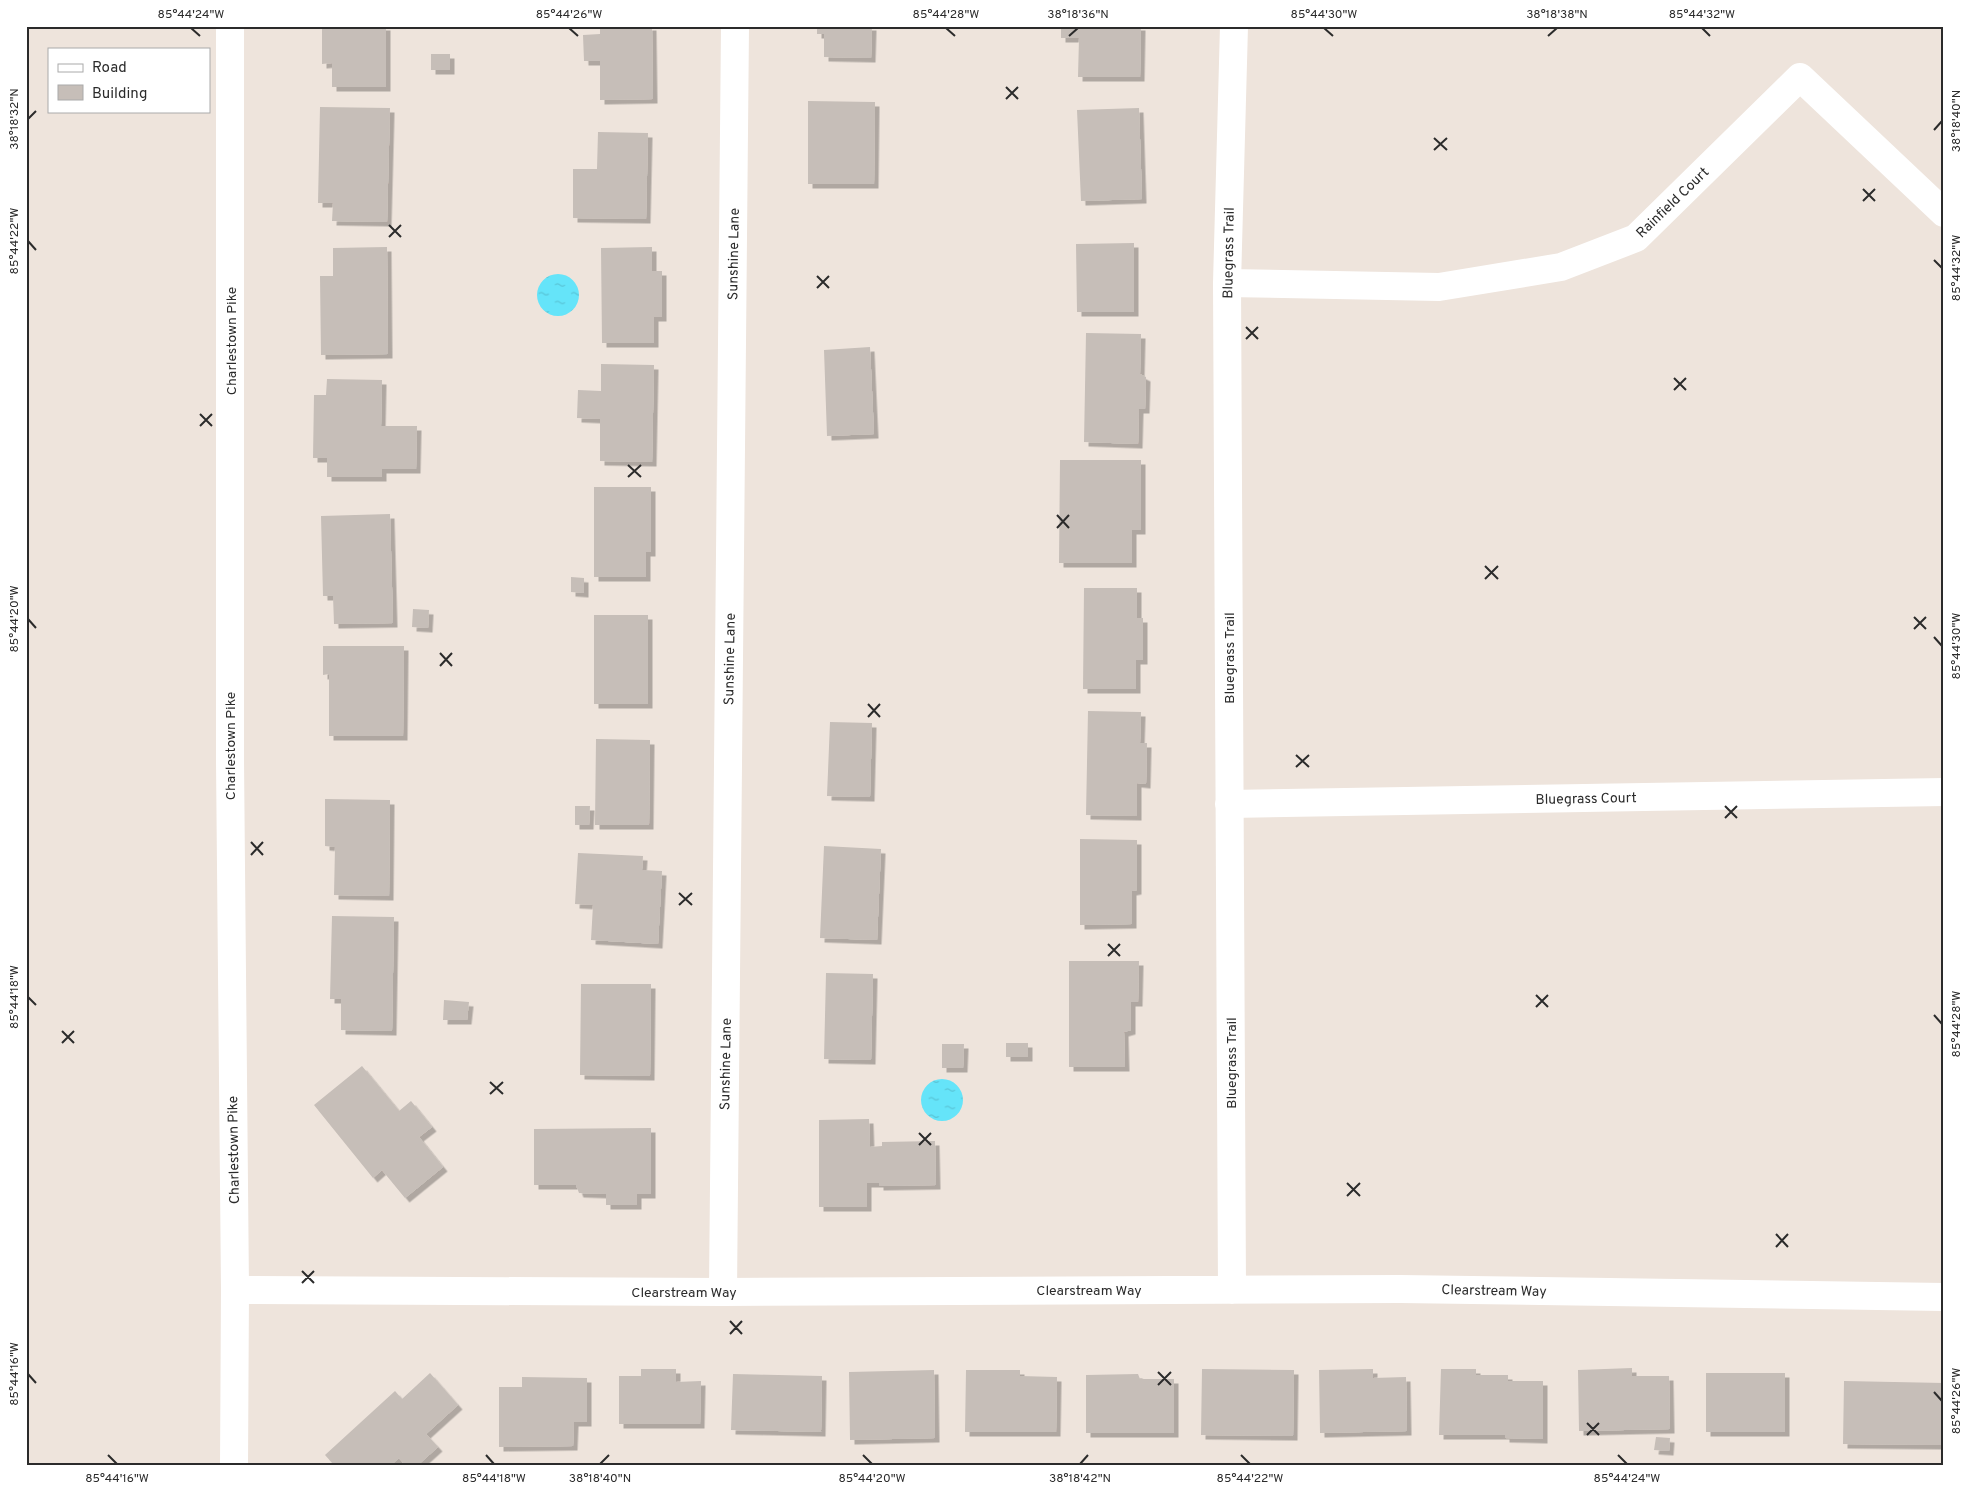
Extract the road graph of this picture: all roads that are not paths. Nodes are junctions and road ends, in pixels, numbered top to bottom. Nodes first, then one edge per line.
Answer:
1 (230, 26) edge
2 (735, 26) edge
3 (1234, 26) edge
4 (1944, 213) edge
5 (1227, 283) junction
6 (1944, 792) edge
7 (1229, 804) junction
8 (235, 1290) junction
9 (1232, 1290) junction
10 (723, 1292) junction
11 (1944, 1297) edge
12 (234, 1465) edge

1 - 8 street, Charlestown Pike
2 - 10 street, Sunshine Lane
3 - 5 street, Bluegrass Trail
4 - 5 street, Rainfield Court
5 - 7 street, Bluegrass Trail
6 - 7 street, Bluegrass Court
7 - 9 street, Bluegrass Trail
8 - 10 street, Clearstream Way
8 - 12 street, Charlestown Pike
9 - 10 street, Clearstream Way
9 - 11 street, Clearstream Way

